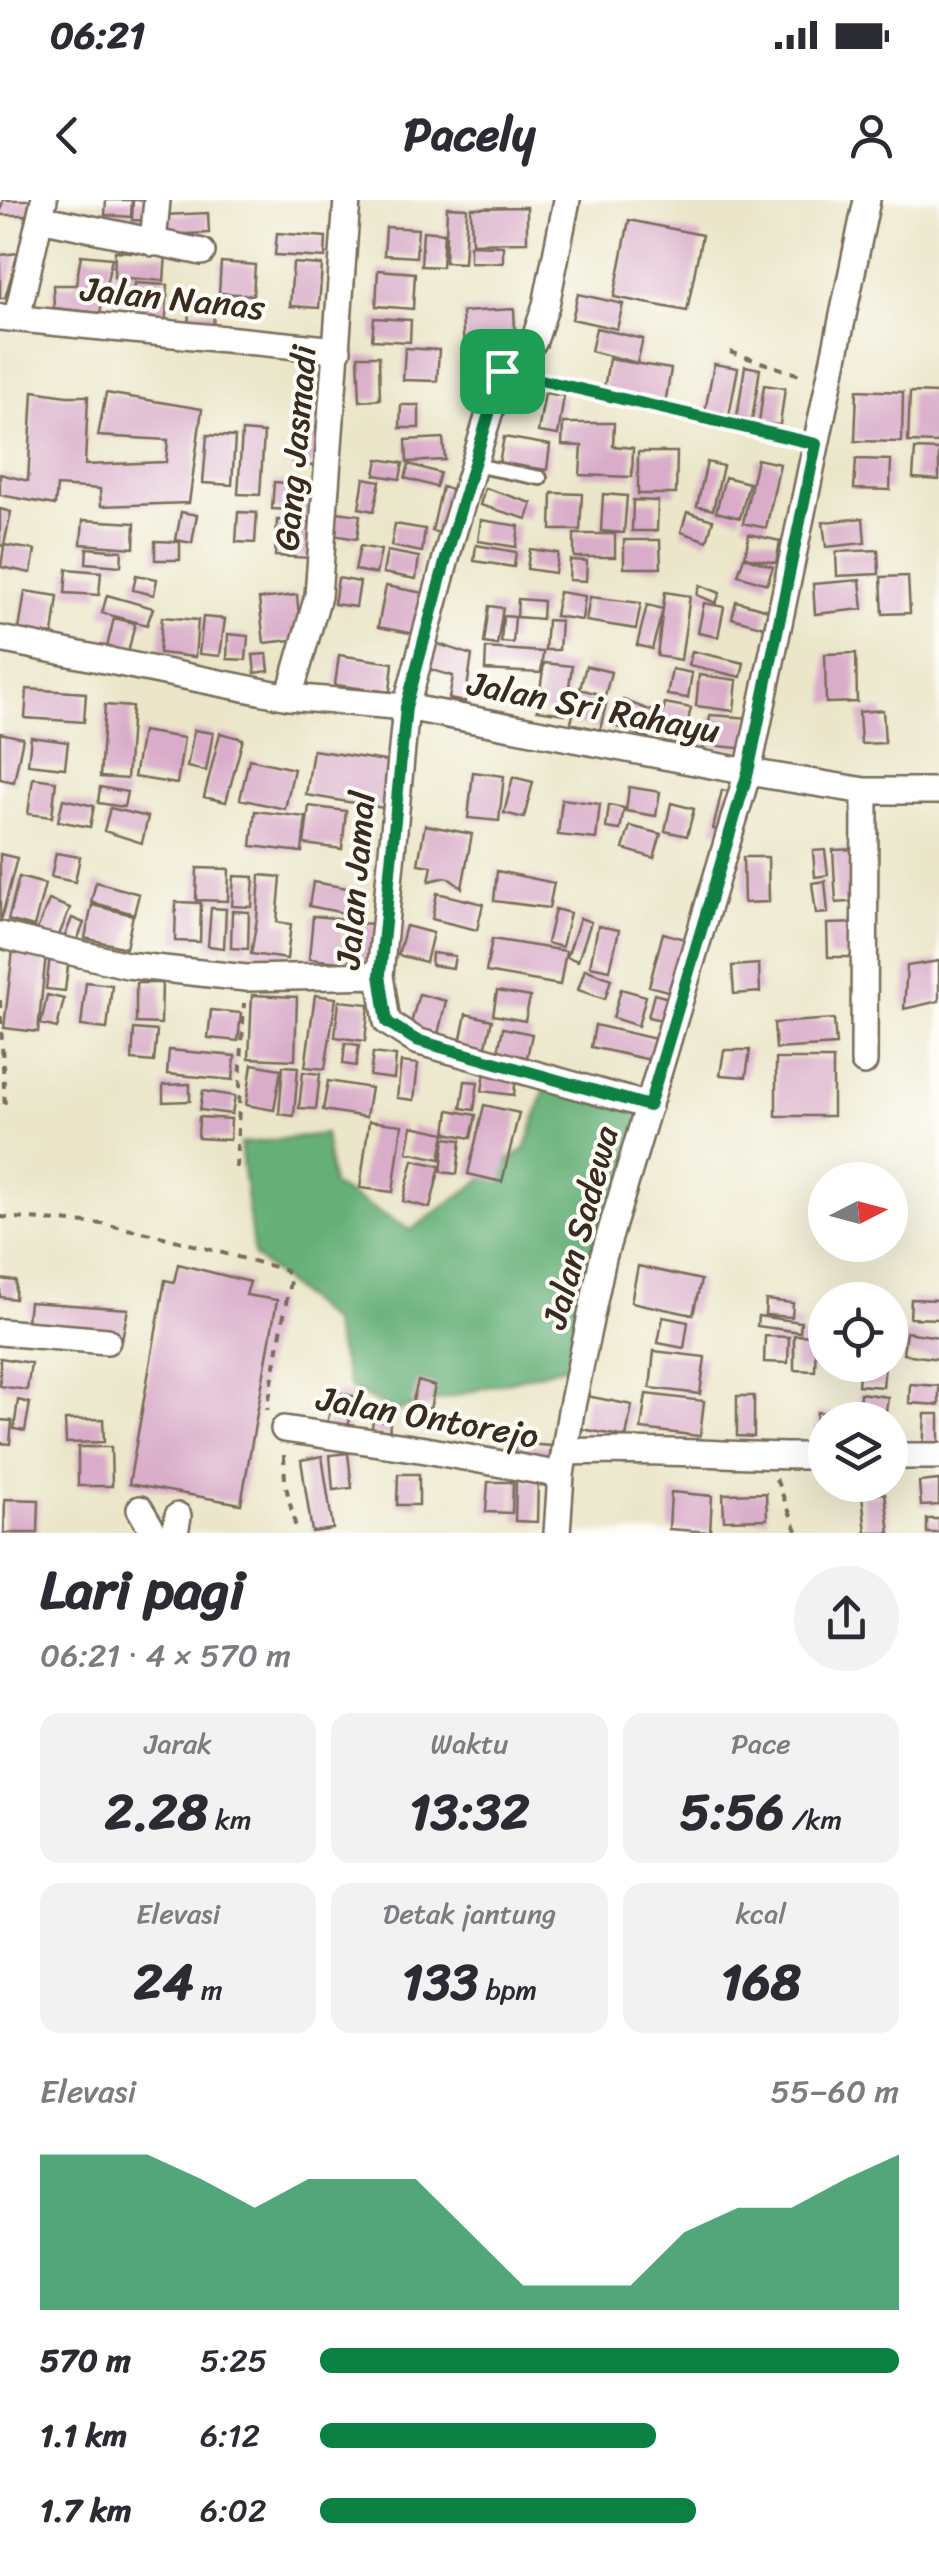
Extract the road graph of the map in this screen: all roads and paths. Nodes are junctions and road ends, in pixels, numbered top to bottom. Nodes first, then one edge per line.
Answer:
1 (157, 200) edge
2 (348, 200) edge
3 (567, 200) edge
4 (867, 200) edge
5 (42, 209) edge
6 (153, 242) junction
7 (202, 252) dead end
8 (8, 317) edge
9 (338, 350) junction
10 (730, 352) dead end
11 (502, 371) junction
12 (828, 384) junction
13 (816, 444) junction
14 (474, 465) junction
15 (540, 478) dead end
16 (0, 639) edge
17 (290, 697) junction
18 (406, 707) junction
19 (748, 772) junction
20 (865, 791) junction
21 (939, 791) edge
22 (0, 935) edge
23 (380, 975) junction
24 (246, 978) junction
25 (0, 1000) edge
26 (864, 1062) dead end
27 (649, 1106) junction
28 (5, 1109) dead end
29 (236, 1168) dead end
30 (0, 1216) edge
31 (0, 1332) edge
32 (107, 1341) dead end
33 (284, 1428) junction
34 (766, 1456) junction
35 (808, 1456) edge
36 (908, 1456) edge
37 (939, 1456) edge
38 (563, 1463) junction
39 (140, 1510) dead end
40 (154, 1533) edge
41 (297, 1533) edge
42 (556, 1533) edge
43 (798, 1533) edge

1 - 6 street
2 - 9 street, Gang Jasmadi
3 - 11 street
4 - 12 street, Jalan Sadewa
5 - 6 street
5 - 8 street
6 - 7 street
8 - 9 street, Jalan Nanas
9 - 17 street, Gang Jasmadi
10 - 12 path
11 - 13 path
11 - 14 street, Jalan Jamal
12 - 13 street, Jalan Sadewa
13 - 19 street, Jalan Sadewa
14 - 15 lane
14 - 18 street, Jalan Jamal
16 - 17 street, Jalan Sri Rahayu
17 - 18 street, Jalan Sri Rahayu
18 - 19 street, Jalan Sri Rahayu
18 - 23 street, Jalan Jamal
19 - 20 street, Jalan Sri Rahayu
19 - 27 street, Jalan Sadewa
20 - 21 street, Jalan Sri Rahayu
20 - 26 street
22 - 24 street
23 - 24 street
23 - 27 street, Jalan Jamal
24 - 29 path
25 - 28 path
27 - 38 street, Jalan Sadewa
30 - 33 path
31 - 32 street
33 - 38 street, Jalan Ontorejo
33 - 41 path
34 - 35 street, Jalan Ontorejo
34 - 38 street, Jalan Ontorejo
34 - 43 path
36 - 37 street
38 - 42 street, Jalan Sadewa
39 - 40 street

